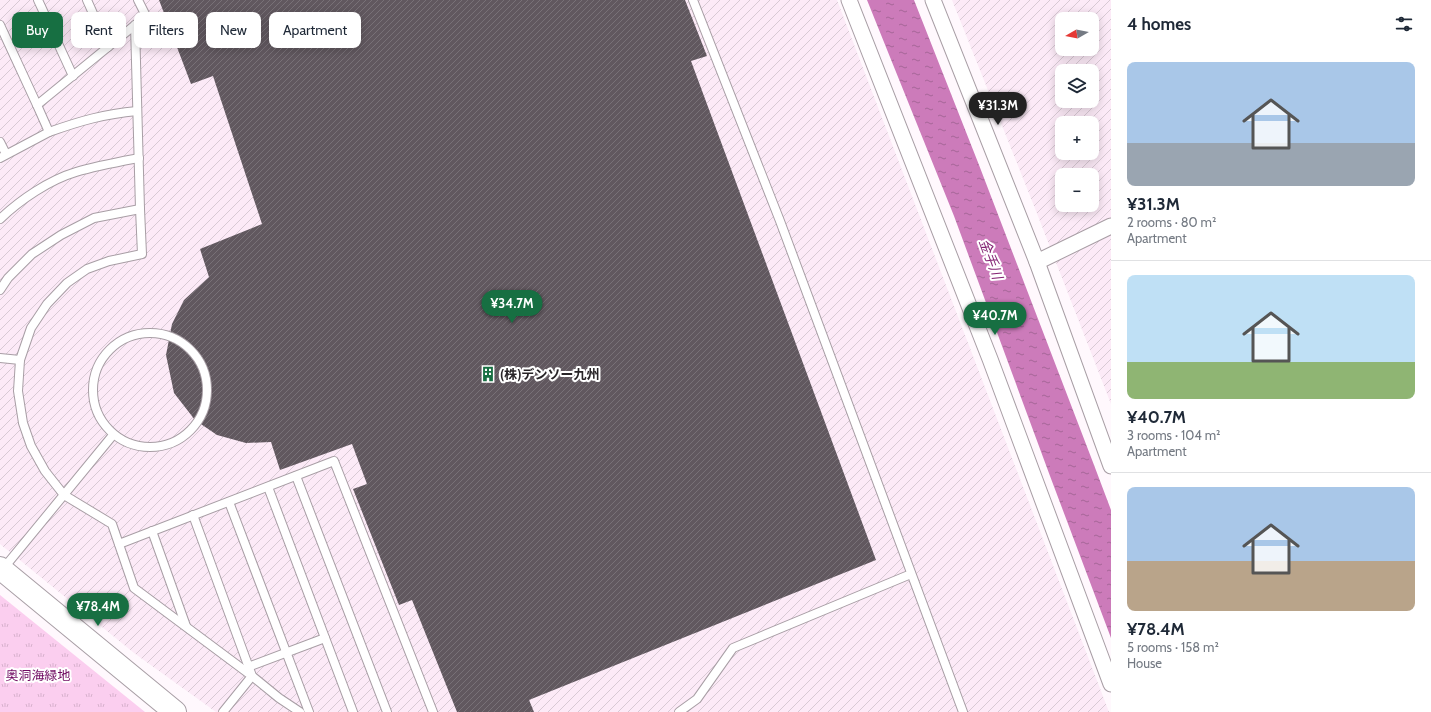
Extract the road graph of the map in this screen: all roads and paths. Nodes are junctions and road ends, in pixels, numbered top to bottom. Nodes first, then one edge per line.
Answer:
1 (38, 0) edge
2 (87, 0) edge
3 (138, 0) edge
4 (693, 0) edge
5 (849, 0) edge
6 (933, 0) edge
7 (92, 12) edge
8 (144, 12) edge
9 (0, 25) edge
10 (134, 26) edge
11 (126, 32) edge
12 (107, 48) edge
13 (136, 48) edge
14 (73, 76) junction
15 (37, 105) junction
16 (137, 111) junction
17 (49, 132) junction
18 (0, 142) edge
19 (3, 156) edge
20 (139, 158) junction
21 (140, 209) junction
22 (0, 219) edge
23 (1111, 226) edge
24 (1037, 262) junction
25 (0, 290) edge
26 (0, 358) edge
27 (20, 360) junction
28 (114, 435) junction
29 (1111, 466) edge
30 (296, 476) junction
31 (268, 487) junction
32 (64, 495) junction
33 (229, 502) junction
34 (193, 515) junction
35 (152, 531) junction
36 (119, 544) junction
37 (1, 569) edge
38 (911, 574) junction
39 (186, 627) junction
40 (325, 638) junction
41 (287, 652) junction
42 (248, 667) junction
43 (252, 676) junction
44 (1111, 684) edge
45 (175, 712) edge
46 (223, 712) edge
47 (300, 712) edge
48 (309, 712) edge
49 (353, 712) edge
50 (387, 712) edge
51 (434, 712) edge
52 (679, 712) edge
53 (963, 712) edge

1 - 14 lane
2 - 7 lane
3 - 8 lane
4 - 38 lane
5 - 44 street
6 - 24 street
9 - 15 lane
10 - 11 lane
12 - 14 lane
13 - 16 lane
14 - 15 lane
15 - 17 lane
16 - 17 lane
16 - 20 lane
17 - 19 lane
18 - 19 lane
20 - 21 lane
20 - 22 lane
21 - 25 lane
21 - 27 lane
23 - 24 street
24 - 29 street
26 - 27 lane
27 - 32 lane
28 - 28 lane
28 - 32 lane
30 - 31 lane
30 - 50 lane
30 - 51 lane
31 - 33 lane
31 - 40 lane
32 - 36 lane
32 - 37 lane
33 - 34 lane
33 - 41 lane
34 - 35 lane
34 - 42 lane
35 - 36 lane
35 - 39 lane
36 - 39 lane
37 - 45 street
38 - 52 lane
38 - 53 lane
39 - 43 lane
40 - 41 lane
40 - 49 lane
41 - 42 lane
41 - 48 lane
42 - 43 lane
43 - 46 lane
43 - 47 lane

